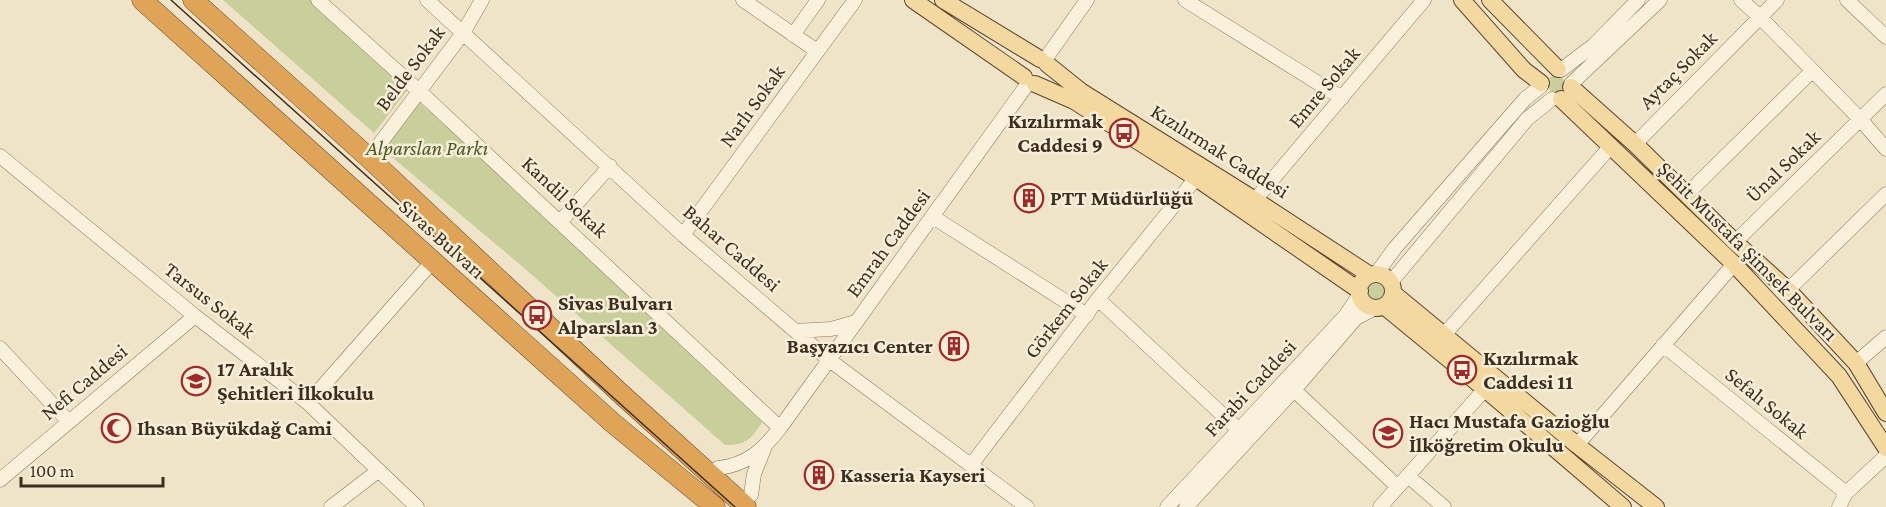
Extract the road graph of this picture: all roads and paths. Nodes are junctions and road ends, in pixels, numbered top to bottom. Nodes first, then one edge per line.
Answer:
1 (142, 0) edge
2 (193, 0) edge
3 (318, 0) edge
4 (427, 0) edge
5 (482, 0) edge
6 (743, 0) edge
7 (818, 0) edge
8 (855, 0) edge
9 (913, 0) edge
10 (943, 0) edge
11 (1087, 0) edge
12 (1185, 0) edge
13 (1423, 0) edge
14 (1462, 0) edge
15 (1490, 0) edge
16 (1638, 0) edge
17 (1660, 0) edge
18 (1741, 0) edge
19 (1777, 0) edge
20 (1847, 0) edge
21 (1760, 17) junction
22 (463, 33) junction
23 (793, 35) junction
24 (1886, 37) edge
25 (817, 51) junction
26 (1043, 61) junction
27 (1560, 69) junction
28 (1812, 71) junction
29 (1029, 81) junction
30 (1541, 84) junction
31 (419, 91) junction
32 (1564, 92) junction
33 (1886, 94) edge
34 (1342, 98) junction
35 (1861, 120) junction
36 (1635, 144) junction
37 (1611, 146) junction
38 (1886, 149) edge
39 (0, 156) edge
40 (369, 158) junction
41 (610, 166) junction
42 (1196, 178) junction
43 (1687, 194) junction
44 (1886, 194) edge
45 (1255, 200) junction
46 (933, 217) junction
47 (560, 222) junction
48 (683, 235) junction
49 (1736, 242) junction
50 (432, 262) junction
51 (1734, 264) junction
52 (1382, 290) junction
53 (1788, 290) junction
54 (1360, 292) junction
55 (1098, 299) junction
56 (1087, 315) junction
57 (195, 316) junction
58 (856, 322) junction
59 (795, 331) junction
60 (1443, 336) junction
61 (1886, 336) edge
62 (1662, 345) junction
63 (0, 348) edge
64 (828, 359) junction
65 (1856, 363) junction
66 (1485, 389) junction
67 (1293, 390) junction
68 (620, 393) junction
69 (308, 403) junction
70 (1886, 413) edge
71 (69, 422) junction
72 (614, 424) junction
73 (780, 428) junction
74 (1240, 431) junction
75 (1577, 445) junction
76 (766, 446) junction
77 (1886, 448) edge
78 (1886, 456) edge
79 (971, 465) junction
80 (718, 468) junction
81 (378, 471) junction
82 (1408, 476) junction
83 (0, 480) edge
84 (1398, 487) junction
85 (1846, 494) junction
86 (754, 503) edge
87 (330, 507) edge
88 (417, 507) edge
89 (699, 507) edge
90 (715, 507) edge
91 (1027, 507) edge
92 (1167, 507) edge
93 (1186, 507) edge
94 (1380, 507) edge
95 (1444, 507) edge
96 (1623, 507) edge
97 (1656, 507) edge
98 (1839, 507) edge

1 - 50 highway, Sivas Bulvarı
2 - 40 highway, Sivas Bulvarı
3 - 31 street, Kandil Sokak
4 - 22 street, Bahar Caddesi
5 - 22 street, Belde Sokak
6 - 23 street
7 - 23 street
8 - 25 street, Narlı Sokak
9 - 29 main road, Kızılırmak Caddesi
10 - 26 main road, Kızılırmak Caddesi
11 - 26 street
12 - 34 street
13 - 34 street, Emre Sokak
14 - 30 main road
15 - 27 main road
16 - 27 street
17 - 32 street, Farabi Caddesi
18 - 21 street
19 - 21 street, Aytaç Sokak
20 - 24 street
21 - 28 street
21 - 36 street, Aytaç Sokak
22 - 31 street, Belde Sokak
22 - 41 street, Bahar Caddesi
23 - 25 street
25 - 48 street, Narlı Sokak
26 - 29 main road
26 - 45 main road, Kızılırmak Caddesi
27 - 30 main road
27 - 32 main road
28 - 35 street
28 - 43 street
29 - 42 main road, Kızılırmak Caddesi
29 - 46 street, Emrah Caddesi
30 - 32 main road
30 - 52 street, Farabi Caddesi
31 - 40 street, Belde Sokak
31 - 47 street, Kandil Sokak
32 - 36 main road, Şehit Mustafa Şimsek Bulvarı
32 - 37 main road, Şehit Mustafa Şimsek Bulvarı
32 - 52 street, Farabi Caddesi
33 - 35 street, Ünal Sokak
34 - 45 street, Emre Sokak
35 - 38 street
35 - 49 street, Ünal Sokak
36 - 43 main road, Şehit Mustafa Şimsek Bulvarı
37 - 51 main road, Şehit Mustafa Şimsek Bulvarı
37 - 60 street
39 - 57 street, Tarsus Sokak
40 - 68 highway, Sivas Bulvarı
41 - 47 street
41 - 48 street, Bahar Caddesi
42 - 54 main road, Kızılırmak Caddesi
42 - 55 street, Görkem Sokak
43 - 49 main road, Şehit Mustafa Şimsek Bulvarı
44 - 53 street
45 - 52 main road, Kızılırmak Caddesi
46 - 56 street
46 - 58 street, Emrah Caddesi
47 - 73 street, Kandil Sokak
48 - 59 street, Bahar Caddesi
49 - 53 main road, Şehit Mustafa Şimsek Bulvarı
50 - 69 street
50 - 72 highway, Sivas Bulvarı
51 - 62 street
51 - 77 main road, Şehit Mustafa Şimsek Bulvarı
52 - 54 main road
52 - 60 main road, Kızılırmak Caddesi
52 - 66 main road, Kızılırmak Caddesi
52 - 67 street, Farabi Caddesi
53 - 65 main road, Şehit Mustafa Şimsek Bulvarı
54 - 74 street, Farabi Caddesi
55 - 56 street, Görkem Sokak
55 - 74 street
56 - 79 street, Görkem Sokak
57 - 69 street, Tarsus Sokak
57 - 71 street, Nefi Caddesi
58 - 59 street
58 - 64 street, Emrah Caddesi
59 - 64 street, Bahar Caddesi
60 - 75 main road, Kızılırmak Caddesi
61 - 65 street
62 - 75 street
62 - 85 street, Sefalı Sokak
63 - 71 street
64 - 73 street, Emrah Caddesi
64 - 79 street, Bahar Caddesi
65 - 70 main road, Şehit Mustafa Şimsek Bulvarı
66 - 82 street
66 - 96 main road, Kızılırmak Caddesi
67 - 84 street
67 - 93 street, Farabi Caddesi
68 - 80 highway
68 - 86 highway, Sivas Bulvarı
69 - 81 street, Tarsus Sokak
71 - 83 street, Nefi Caddesi
72 - 89 highway
72 - 90 highway, Sivas Bulvarı
73 - 76 street, Emrah Caddesi
74 - 92 street, Farabi Caddesi
75 - 97 main road, Kızılırmak Caddesi
76 - 80 street
76 - 86 street
78 - 85 street
79 - 91 street, Bahar Caddesi
80 - 86 highway
81 - 87 street
81 - 88 street, Tarsus Sokak
82 - 84 street
82 - 95 street
84 - 94 street
85 - 98 street

